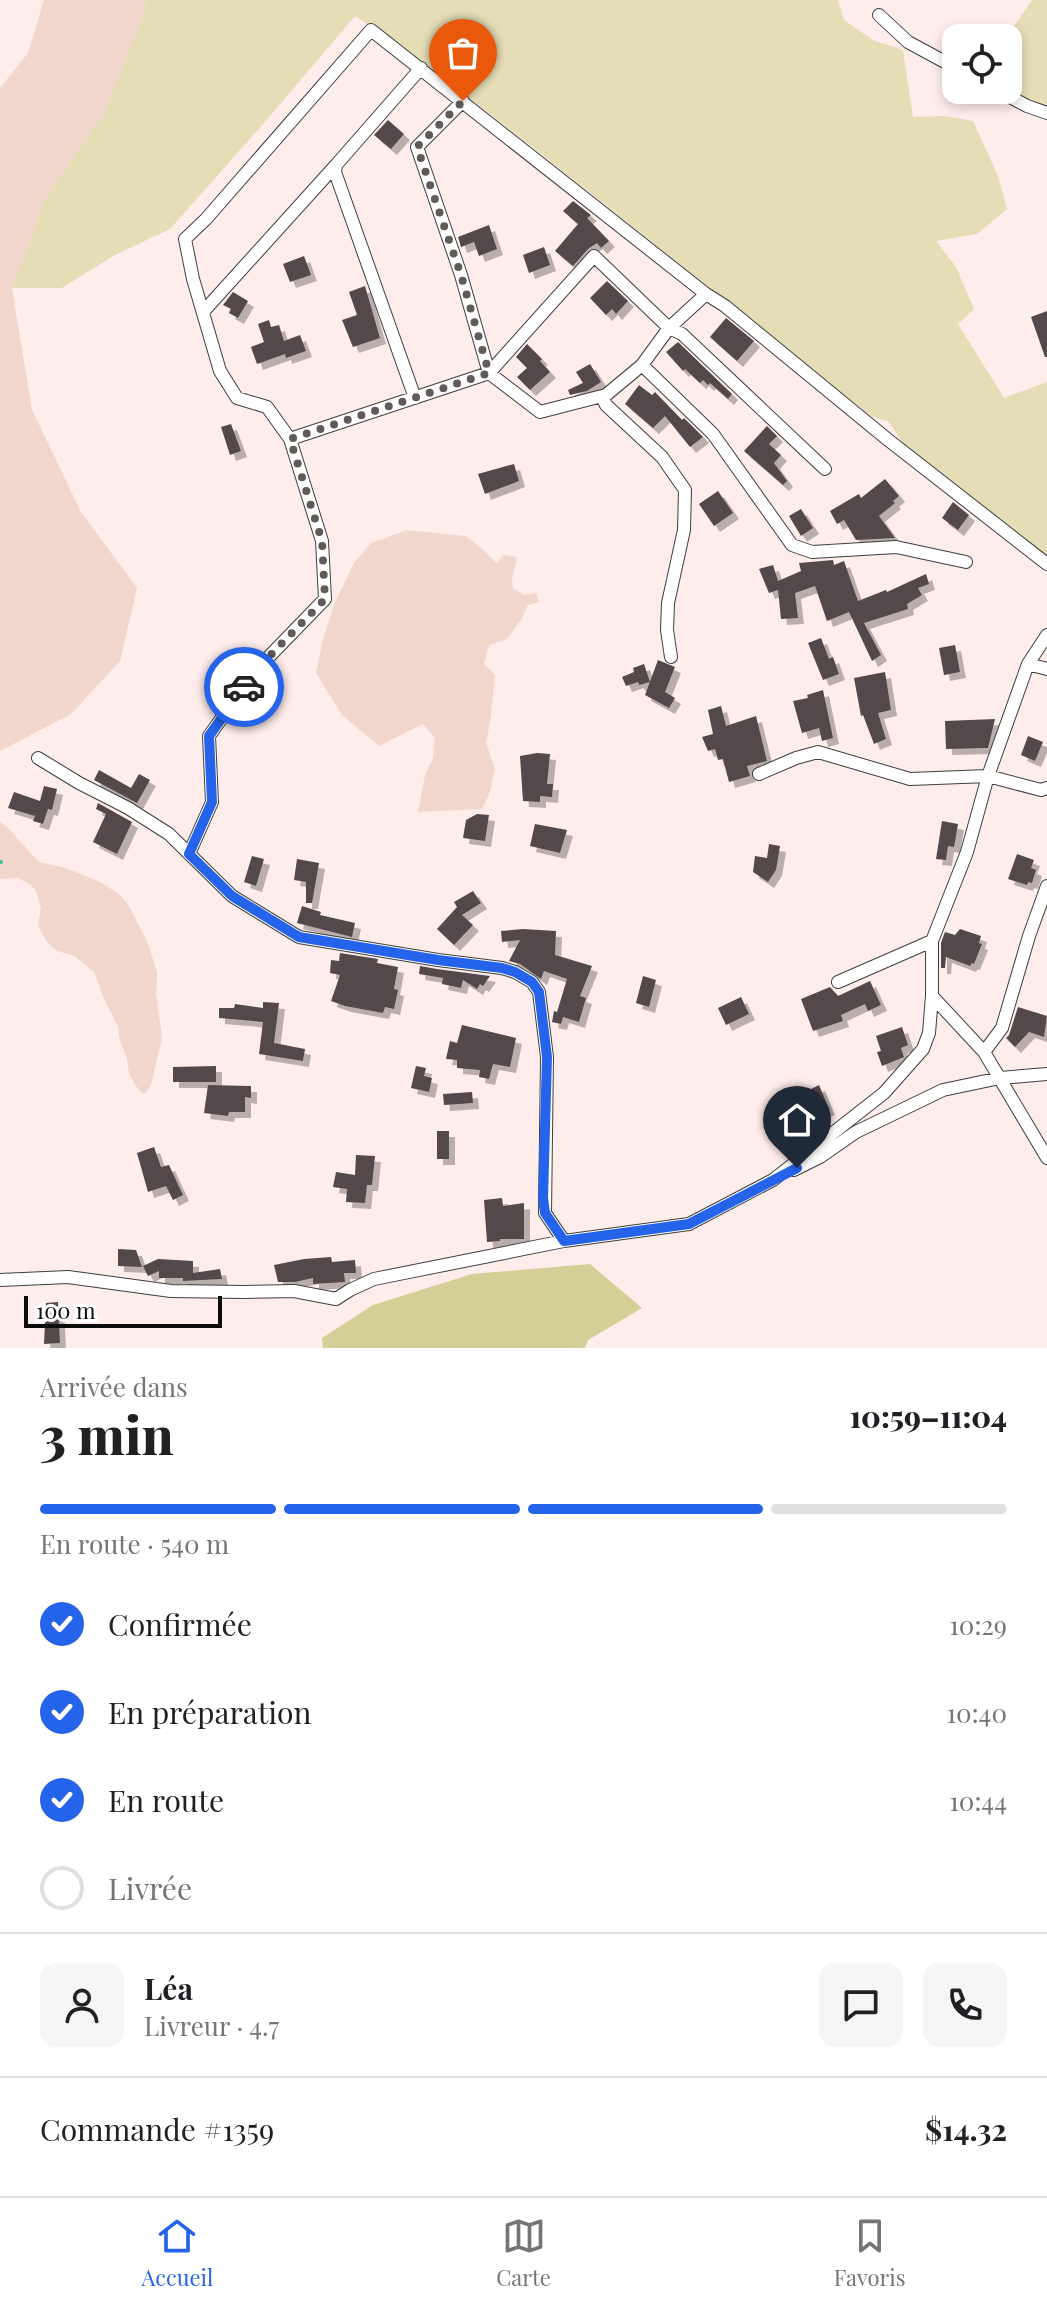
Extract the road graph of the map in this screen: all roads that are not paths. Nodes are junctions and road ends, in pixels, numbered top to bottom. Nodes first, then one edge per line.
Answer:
1 (879, 15) dead end
2 (942, 60) edge
3 (421, 68) junction
4 (463, 101) junction
5 (1022, 103) edge
6 (1047, 113) edge
7 (336, 165) junction
8 (706, 294) junction
9 (203, 312) junction
10 (669, 328) junction
11 (642, 365) junction
12 (489, 373) junction
13 (606, 395) junction
14 (415, 398) junction
15 (290, 439) junction
16 (825, 469) dead end
17 (966, 562) dead end
18 (1047, 564) edge
19 (1047, 635) edge
20 (671, 657) dead end
21 (1028, 664) junction
22 (1047, 669) edge
23 (38, 758) dead end
24 (759, 774) dead end
25 (988, 776) junction
26 (1047, 788) edge
27 (189, 854) junction
28 (1047, 886) edge
29 (932, 941) junction
30 (838, 982) dead end
31 (932, 996) junction
32 (984, 1052) junction
33 (1047, 1074) edge
34 (1000, 1078) junction
35 (1047, 1158) edge
36 (773, 1180) junction
37 (564, 1241) junction
38 (0, 1280) edge

1 - 2 street
3 - 4 street
3 - 7 street
3 - 9 street
4 - 8 street
4 - 12 street
5 - 6 street
7 - 9 street
7 - 14 street
8 - 10 street
8 - 18 street
9 - 15 street
10 - 11 street
10 - 12 street
10 - 16 street
11 - 13 street
11 - 17 street
12 - 13 street
12 - 14 street
13 - 20 street
14 - 15 street
15 - 27 street
19 - 21 street
21 - 22 street
21 - 25 street
23 - 27 street
24 - 25 street
25 - 26 street
25 - 29 street
27 - 37 street
28 - 32 street
29 - 30 street
29 - 31 street
31 - 32 street
31 - 36 street
32 - 34 street
33 - 34 street
34 - 35 street
34 - 36 street
36 - 37 street
37 - 38 street

